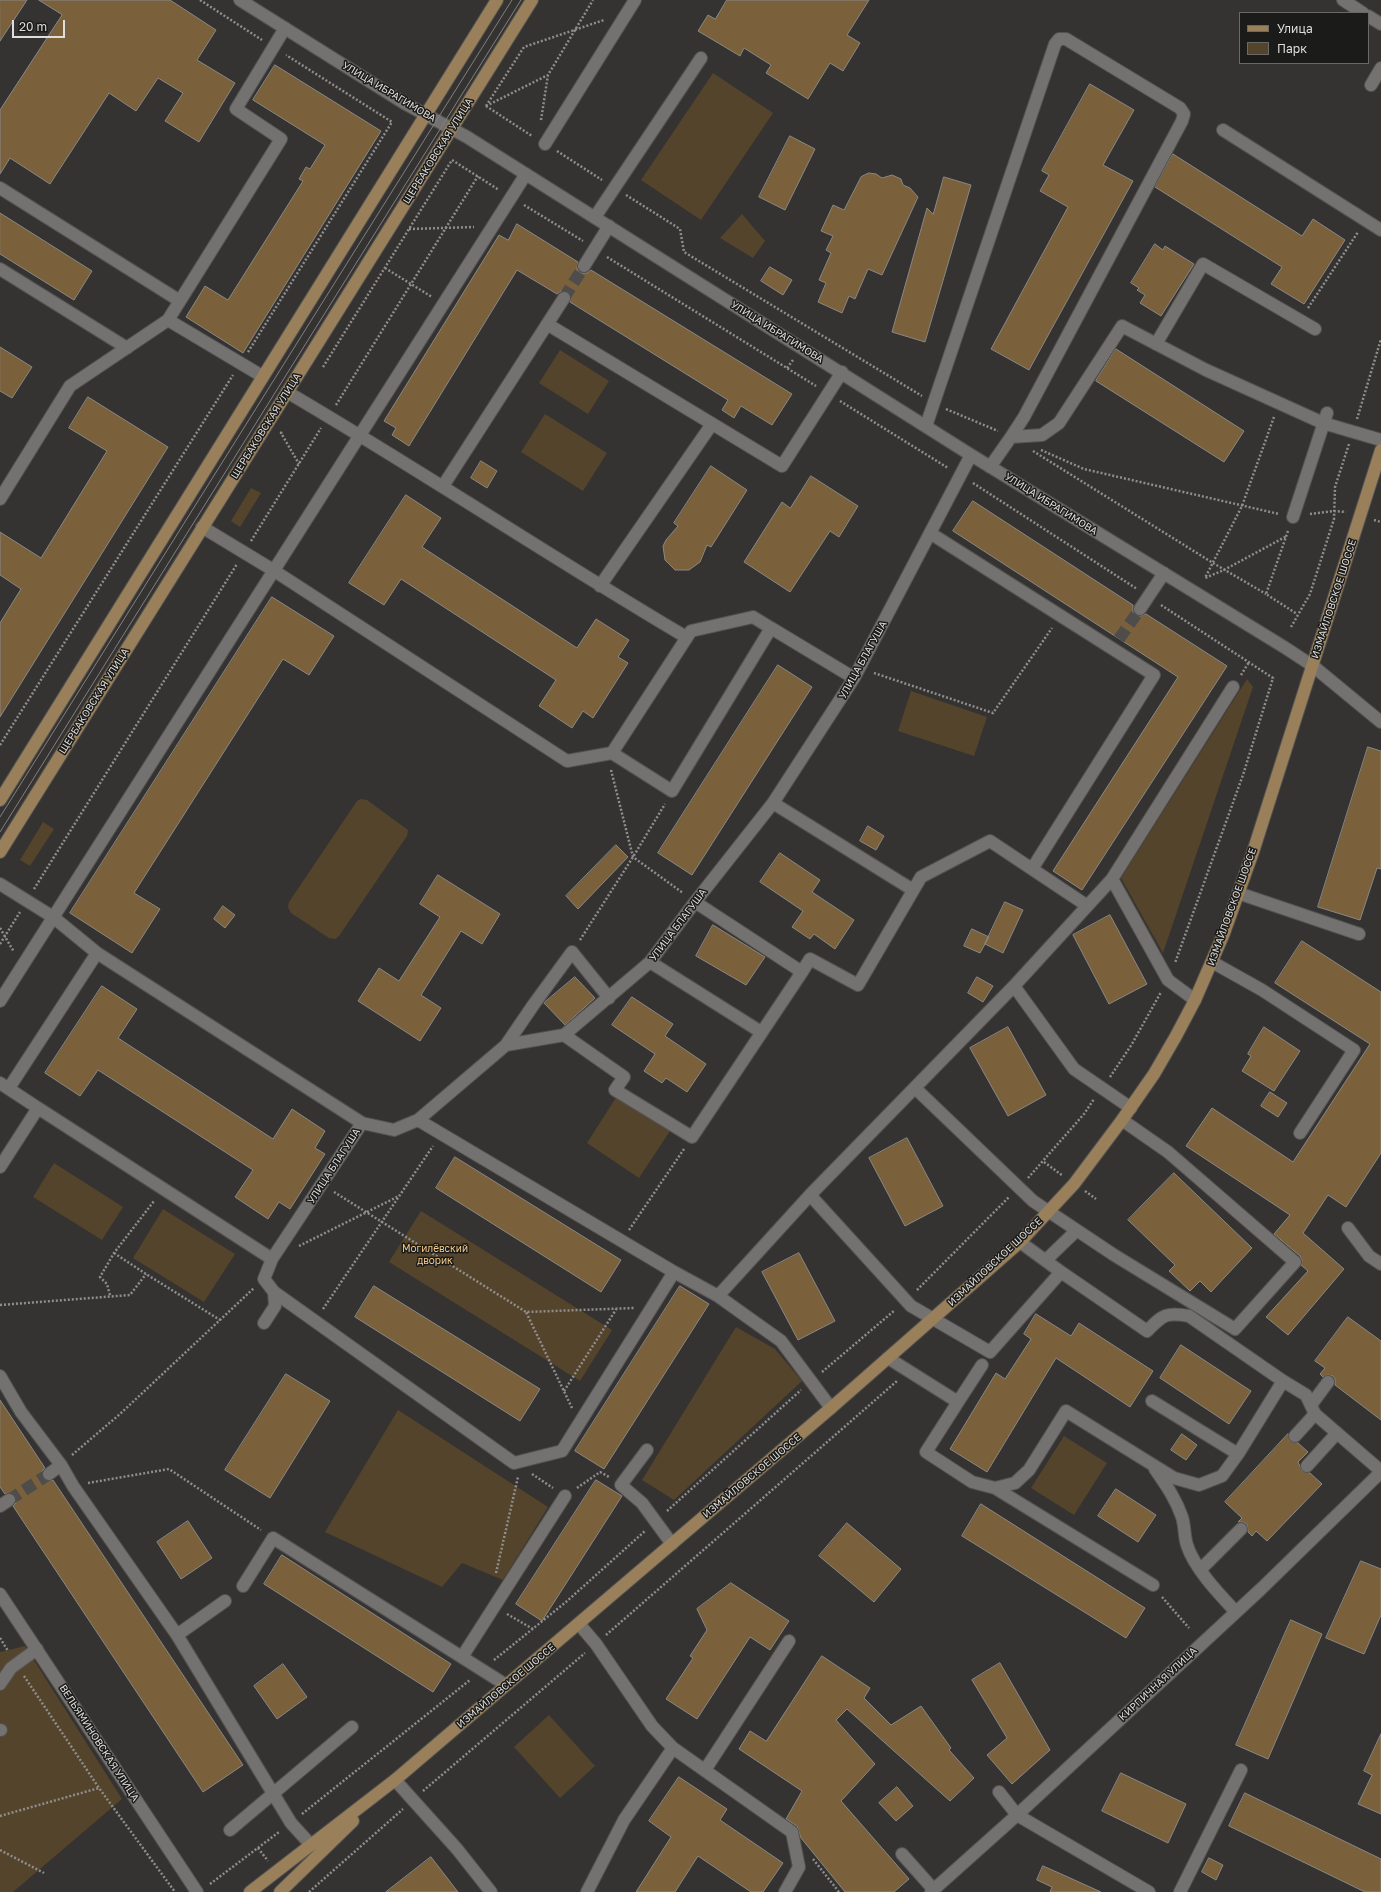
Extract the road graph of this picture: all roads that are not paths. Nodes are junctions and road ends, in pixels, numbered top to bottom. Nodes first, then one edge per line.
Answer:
1 (240, 0) edge
2 (497, 0) edge
3 (532, 0) edge
4 (635, 0) edge
5 (1343, 0) edge
6 (1362, 12) edge
7 (1369, 17) edge
8 (1381, 24) edge
9 (285, 28) junction
10 (701, 58) dead end
11 (1381, 68) edge
12 (1371, 85) dead end
13 (425, 115) junction
14 (452, 128) junction
15 (1223, 130) dead end
16 (542, 142) road end
17 (526, 174) junction
18 (0, 188) edge
19 (595, 217) junction
20 (610, 226) junction
21 (1381, 230) edge
22 (584, 266) tunnel mouth
23 (0, 269) edge
24 (564, 298) tunnel mouth
25 (180, 301) junction
26 (168, 320) junction
27 (547, 324) junction
28 (1315, 329) dead end
29 (1156, 344) junction
30 (127, 348) junction
31 (842, 372) junction
32 (262, 376) junction
33 (287, 392) junction
34 (1325, 418) junction
35 (712, 424) junction
36 (926, 426) junction
37 (361, 435) junction
38 (1011, 437) junction
39 (1381, 440) edge
40 (1381, 450) edge
41 (971, 455) junction
42 (990, 467) junction
43 (1377, 475) edge
44 (443, 486) junction
45 (0, 499) edge
46 (1293, 517) road end
47 (202, 527) junction
48 (930, 533) junction
49 (273, 570) junction
50 (1164, 573) junction
51 (600, 586) junction
52 (1140, 609) tunnel mouth
53 (771, 628) junction
54 (686, 637) junction
55 (1313, 666) junction
56 (857, 673) junction
57 (1233, 687) dead end
58 (1381, 722) edge
59 (610, 753) junction
60 (2, 792) edge
61 (773, 803) junction
62 (0, 852) edge
63 (1032, 869) junction
64 (1112, 879) junction
65 (0, 884) edge
66 (913, 890) junction
67 (1238, 893) junction
68 (695, 902) junction
69 (1086, 905) junction
70 (53, 917) junction
71 (1359, 934) dead end
72 (97, 953) junction
73 (650, 962) junction
74 (1212, 962) junction
75 (802, 972) junction
76 (1014, 986) junction
77 (609, 998) junction
78 (0, 1000) edge
79 (1195, 1000) junction
80 (761, 1032) junction
81 (564, 1035) junction
82 (506, 1045) junction
83 (4, 1085) edge
84 (915, 1088) junction
85 (38, 1108) junction
86 (1131, 1108) junction
87 (418, 1120) junction
88 (1122, 1120) junction
89 (362, 1123) junction
90 (1300, 1133) dead end
91 (0, 1167) edge
92 (810, 1195) junction
93 (1050, 1212) junction
94 (1348, 1228) dead end
95 (1076, 1230) junction
96 (1020, 1242) junction
97 (272, 1259) junction
98 (1046, 1260) junction
99 (1381, 1264) edge
100 (674, 1272) junction
101 (1061, 1272) junction
102 (274, 1292) junction
103 (718, 1296) junction
104 (934, 1319) junction
105 (264, 1323) dead end
106 (888, 1358) junction
107 (982, 1365) dead end
108 (0, 1376) edge
109 (1283, 1381) junction
110 (1328, 1382) dead end
111 (1152, 1401) dead end
112 (958, 1402) junction
113 (831, 1408) junction
114 (1313, 1410) junction
115 (1337, 1434) junction
116 (1295, 1436) dead end
117 (647, 1450) dead end
118 (1238, 1454) junction
119 (61, 1465) junction
120 (1153, 1466) junction
121 (1306, 1466) dead end
122 (1381, 1472) edge
123 (49, 1474) tunnel mouth
124 (995, 1488) junction
125 (565, 1496) road end
126 (1241, 1529) dead end
127 (672, 1544) junction
128 (1201, 1569) junction
129 (243, 1586) dead end
130 (1153, 1586) road end
131 (0, 1594) edge
132 (225, 1601) dead end
133 (1236, 1612) junction
134 (579, 1624) junction
135 (177, 1635) junction
136 (789, 1642) dead end
137 (37, 1649) junction
138 (462, 1657) junction
139 (0, 1684) edge
140 (506, 1685) junction
141 (352, 1727) dead end
142 (673, 1748) junction
143 (705, 1770) junction
144 (1241, 1770) dead end
145 (395, 1780) junction
146 (999, 1792) dead end
147 (273, 1793) junction
148 (1017, 1815) junction
149 (230, 1830) dead end
150 (311, 1845) junction
151 (902, 1854) dead end
152 (932, 1891) edge
153 (197, 1892) edge
154 (250, 1892) edge
155 (280, 1892) edge
156 (491, 1892) edge
157 (587, 1892) edge
158 (785, 1892) edge
159 (1149, 1892) edge
160 (1180, 1892) edge

1 - 9 street, УЛИЦА ИБРАГИМОВА
2 - 13 main road
3 - 14 main road, ЩЕРБАКОВСКАЯ УЛИЦА
4 - 16 street
5 - 6 street
7 - 8 street
9 - 13 street, УЛИЦА ИБРАГИМОВА
9 - 25 street
10 - 19 street
11 - 12 street
13 - 14 street, УЛИЦА ИБРАГИМОВА
13 - 32 main road
14 - 17 street, УЛИЦА ИБРАГИМОВА
14 - 33 main road, ЩЕРБАКОВСКАЯ УЛИЦА
15 - 21 street
17 - 19 street, УЛИЦА ИБРАГИМОВА
17 - 37 street
18 - 25 street
19 - 20 street, УЛИЦА ИБРАГИМОВА
20 - 22 street
20 - 31 street, УЛИЦА ИБРАГИМОВА
23 - 30 street
24 - 27 street
25 - 26 street
26 - 30 street
26 - 32 street
27 - 35 street
27 - 44 street
28 - 29 street
29 - 34 street
29 - 38 street
30 - 45 street
31 - 35 street
31 - 36 street, УЛИЦА ИБРАГИМОВА
32 - 60 main road
33 - 37 street
33 - 47 main road, ЩЕРБАКОВСКАЯ УЛИЦА
34 - 39 street
34 - 46 street
35 - 51 street
36 - 38 street
36 - 41 street, УЛИЦА ИБРАГИМОВА
37 - 44 street
37 - 49 street
38 - 42 street
40 - 43 main road, ИЗМАЙЛОВСКОЕ ШОССЕ
41 - 42 street, УЛИЦА ИБРАГИМОВА
41 - 48 street, УЛИЦА БЛАГУША
42 - 50 street, УЛИЦА ИБРАГИМОВА
43 - 55 main road, ИЗМАЙЛОВСКОЕ ШОССЕ
44 - 51 street
47 - 49 street
47 - 62 main road, ЩЕРБАКОВСКАЯ УЛИЦА
48 - 56 street, УЛИЦА БЛАГУША
48 - 63 street
49 - 59 street
49 - 70 street
50 - 52 street
50 - 55 street, УЛИЦА ИБРАГИМОВА
51 - 54 street
53 - 54 street
53 - 56 street
53 - 59 street
54 - 59 street
55 - 58 street, УЛИЦА ИБРАГИМОВА
55 - 67 main road, ИЗМАЙЛОВСКОЕ ШОССЕ
56 - 61 street, УЛИЦА БЛАГУША
57 - 64 street
61 - 66 street
61 - 68 street, УЛИЦА БЛАГУША
63 - 66 street
63 - 69 street
64 - 69 street
64 - 79 street
65 - 70 street
66 - 75 street
67 - 71 street
67 - 74 main road, ИЗМАЙЛОВСКОЕ ШОССЕ
68 - 73 street, УЛИЦА БЛАГУША
68 - 75 street
69 - 76 street
70 - 72 street
70 - 78 street
72 - 83 street
72 - 89 street
73 - 77 street, УЛИЦА БЛАГУША
73 - 80 street
74 - 79 main road, ИЗМАЙЛОВСКОЕ ШОССЕ
74 - 90 street
75 - 80 street
76 - 84 street
76 - 86 street
77 - 81 street, УЛИЦА БЛАГУША
77 - 82 street
79 - 86 main road, ИЗМАЙЛОВСКОЕ ШОССЕ
80 - 81 street
81 - 82 street, УЛИЦА БЛАГУША
82 - 87 street, УЛИЦА БЛАГУША
83 - 85 street
84 - 92 street
84 - 93 street
85 - 91 street
85 - 97 street
86 - 88 main road, ИЗМАЙЛОВСКОЕ ШОССЕ
87 - 89 street, УЛИЦА БЛАГУША
87 - 100 street
88 - 93 main road, ИЗМАЙЛОВСКОЕ ШОССЕ
88 - 95 street
89 - 97 street, УЛИЦА БЛАГУША
92 - 103 street
92 - 104 street
93 - 95 street
93 - 96 main road, ИЗМАЙЛОВСКОЕ ШОССЕ
94 - 99 street
95 - 98 street
96 - 98 street
96 - 104 main road, ИЗМАЙЛОВСКОЕ ШОССЕ
97 - 102 street, УЛИЦА БЛАГУША
98 - 101 street
100 - 102 street
100 - 103 street
101 - 104 street
101 - 109 street
102 - 105 street
103 - 113 street
104 - 106 main road, ИЗМАЙЛОВСКОЕ ШОССЕ
106 - 112 street
106 - 113 main road, ИЗМАЙЛОВСКОЕ ШОССЕ
107 - 112 street
108 - 119 street
109 - 114 street
109 - 118 street
110 - 114 street
111 - 118 street
112 - 124 street
113 - 127 main road, ИЗМАЙЛОВСКОЕ ШОССЕ
114 - 115 street
114 - 116 street
115 - 121 street
115 - 122 street
117 - 127 street
118 - 120 street
119 - 123 street
119 - 135 street
120 - 124 street
120 - 128 street
122 - 133 street, КИРПИЧНАЯ УЛИЦА
124 - 130 street
125 - 138 street
126 - 128 street
127 - 134 main road, ИЗМАЙЛОВСКОЕ ШОССЕ
128 - 133 street
129 - 138 street
131 - 137 street, ВЕЛЬЯМИНОВСКАЯ УЛИЦА
132 - 135 street
133 - 148 street, КИРПИЧНАЯ УЛИЦА
134 - 140 main road, ИЗМАЙЛОВСКОЕ ШОССЕ
134 - 142 street
135 - 147 street
136 - 143 street
137 - 139 street
137 - 153 street, ВЕЛЬЯМИНОВСКАЯ УЛИЦА
138 - 140 street
140 - 145 main road, ИЗМАЙЛОВСКОЕ ШОССЕ
141 - 147 street
142 - 143 street
142 - 157 street
143 - 158 street
144 - 160 street
145 - 150 main road, ИЗМАЙЛОВСКОЕ ШОССЕ
145 - 155 main road, ИЗМАЙЛОВСКОЕ ШОССЕ
145 - 156 street
146 - 148 street
147 - 149 street
147 - 150 street
148 - 152 street, КИРПИЧНАЯ УЛИЦА
148 - 159 street
150 - 154 main road, ИЗМАЙЛОВСКОЕ ШОССЕ
151 - 152 street

